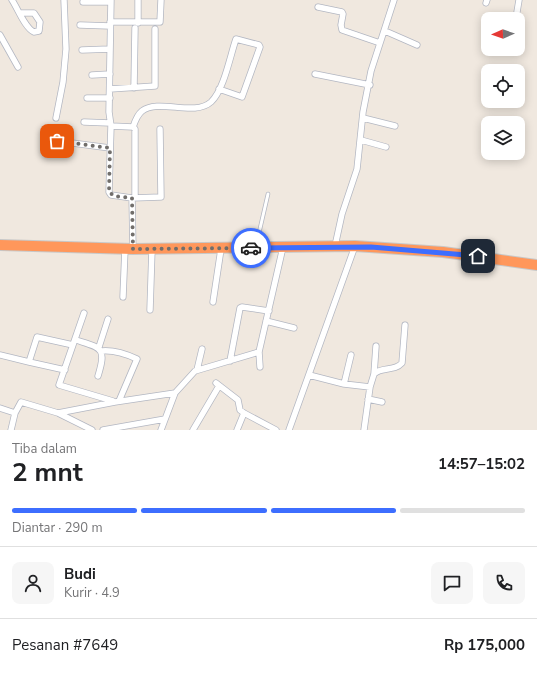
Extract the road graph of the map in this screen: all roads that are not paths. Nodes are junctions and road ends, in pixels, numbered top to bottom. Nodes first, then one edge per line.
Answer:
1 (12, 0) edge
2 (64, 0) edge
3 (138, 0) edge
4 (161, 0) edge
5 (394, 0) edge
6 (519, 0) edge
7 (111, 1) edge
8 (83, 2) dead end
9 (318, 7) dead end
10 (517, 12) dead end
11 (20, 13) dead end
12 (110, 24) junction
13 (80, 25) dead end
14 (137, 26) junction
15 (155, 28) dead end
16 (385, 31) junction
17 (0, 35) edge
18 (380, 42) junction
19 (417, 45) dead end
20 (110, 49) junction
21 (82, 50) dead end
22 (18, 67) dead end
23 (110, 74) junction
24 (315, 74) dead end
25 (92, 75) dead end
26 (370, 85) junction
27 (134, 88) junction
28 (110, 89) junction
29 (219, 89) junction
30 (87, 98) dead end
31 (110, 98) junction
32 (56, 118) dead end
33 (363, 118) junction
34 (84, 122) dead end
35 (110, 124) junction
36 (395, 126) dead end
37 (133, 127) junction
38 (160, 129) dead end
39 (361, 140) junction
40 (57, 141) dead end
41 (386, 147) dead end
42 (110, 148) junction
43 (268, 194) dead end
44 (133, 198) junction
45 (0, 245) edge
46 (335, 246) junction
47 (355, 246) junction
48 (256, 248) junction
49 (283, 248) junction
50 (129, 249) junction
51 (152, 249) junction
52 (221, 249) junction
53 (537, 265) edge
54 (123, 297) dead end
55 (213, 302) dead end
56 (150, 310) dead end
57 (269, 311) junction
58 (84, 313) dead end
59 (108, 319) dead end
60 (266, 321) junction
61 (405, 325) dead end
62 (294, 328) dead end
63 (74, 342) junction
64 (376, 346) dead end
65 (100, 349) junction
66 (202, 350) dead end
67 (259, 352) junction
68 (0, 355) edge
69 (351, 355) dead end
70 (230, 361) junction
71 (29, 362) junction
72 (260, 366) dead end
73 (65, 370) junction
74 (198, 370) junction
75 (374, 374) junction
76 (309, 375) junction
77 (98, 376) dead end
78 (344, 384) junction
79 (370, 387) junction
80 (175, 393) junction
81 (368, 399) junction
82 (117, 401) junction
83 (382, 402) dead end
84 (0, 408) edge
85 (15, 412) junction
86 (58, 413) junction
87 (244, 413) junction
88 (165, 419) junction
89 (11, 430) edge
90 (92, 430) edge
91 (103, 430) edge
92 (161, 430) edge
93 (194, 430) edge
94 (237, 430) edge
95 (276, 430) edge
96 (289, 430) edge
97 (364, 430) edge

1 - 11 street
2 - 32 street
3 - 14 street
4 - 14 street
5 - 16 street
6 - 10 street
7 - 8 street
7 - 12 street
9 - 18 street
12 - 13 street
12 - 14 street
12 - 20 street
14 - 27 street
15 - 27 street
16 - 18 street
16 - 19 street
17 - 22 street
18 - 26 street
20 - 21 street
20 - 23 street
23 - 25 street
23 - 28 street
24 - 26 street
26 - 33 street
27 - 28 street
28 - 31 street
29 - 29 street
29 - 37 street
30 - 31 street
31 - 35 street
33 - 36 street
33 - 39 street
34 - 35 street
35 - 37 street
35 - 42 street
37 - 44 street
38 - 44 street
39 - 41 street
39 - 46 street
40 - 42 street
42 - 44 street
43 - 48 lane
44 - 50 street
45 - 50 highway
46 - 47 highway
46 - 49 highway
47 - 53 highway
47 - 76 street
48 - 49 highway
48 - 52 highway
49 - 57 street
50 - 51 highway
50 - 54 street
51 - 52 highway
51 - 56 street
52 - 55 street
57 - 60 street
57 - 70 street
58 - 63 street
59 - 65 street
60 - 62 street
60 - 67 street
61 - 75 street
63 - 65 street
63 - 71 street
63 - 73 street
64 - 75 street
65 - 77 street
65 - 82 street
66 - 74 street
67 - 70 street
67 - 72 street
68 - 71 street
69 - 78 street
70 - 74 street
71 - 73 street
73 - 82 street
74 - 80 street
75 - 79 street
76 - 78 street
76 - 96 street
78 - 79 street
79 - 81 street
80 - 82 street
80 - 88 street
81 - 83 street
81 - 97 street
82 - 86 street
84 - 85 street
85 - 86 street
85 - 89 street
86 - 90 street
87 - 93 street
87 - 94 street
87 - 95 street
88 - 91 street
88 - 92 street

